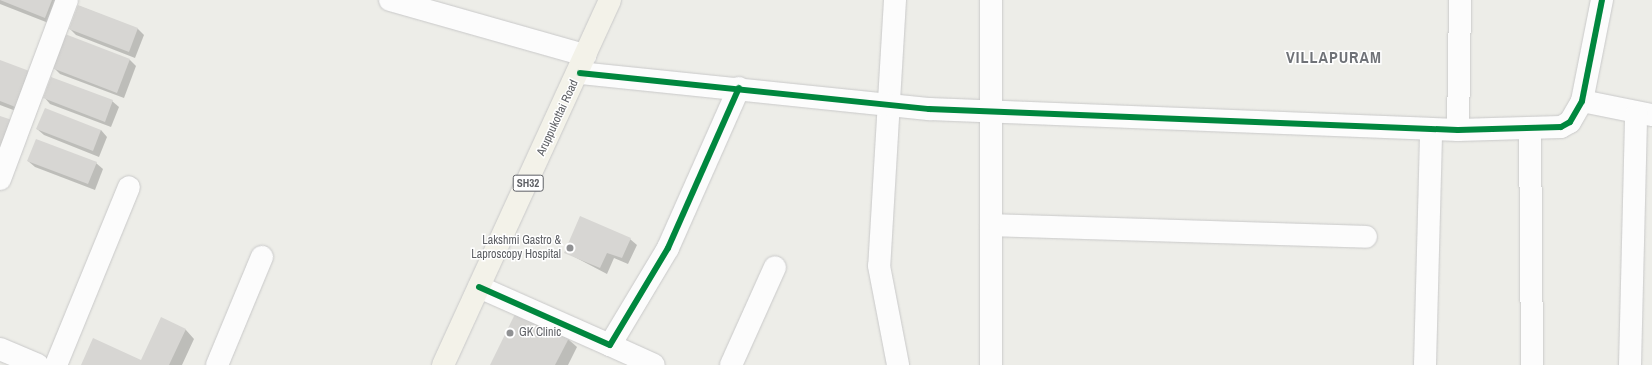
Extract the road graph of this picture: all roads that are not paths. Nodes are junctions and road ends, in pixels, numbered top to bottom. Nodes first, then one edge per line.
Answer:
1 (67, 0) edge
2 (390, 0) edge
3 (610, 0) edge
4 (895, 0) edge
5 (992, 0) edge
6 (1460, 0) edge
7 (1602, 0) edge
8 (582, 64) junction
9 (739, 88) junction
10 (1582, 101) junction
11 (891, 105) junction
12 (991, 112) junction
13 (1644, 115) edge
14 (1530, 128) junction
15 (1431, 129) junction
16 (1458, 130) junction
17 (0, 179) edge
18 (129, 187) dead end
19 (991, 225) junction
20 (1366, 237) dead end
21 (262, 256) dead end
22 (775, 267) dead end
23 (479, 287) junction
24 (610, 345) junction
25 (0, 348) edge
26 (38, 365) edge
27 (56, 365) edge
28 (217, 365) edge
29 (443, 365) edge
30 (654, 365) edge
31 (731, 365) edge
32 (898, 365) edge
33 (991, 365) edge
34 (1425, 365) edge
35 (1532, 365) edge
36 (1630, 365) edge

1 - 17 street
2 - 8 street
3 - 8 main road, Aruppukottai Road / SH32
4 - 11 street
5 - 12 street
6 - 16 street
7 - 10 street
8 - 9 street
8 - 23 main road, Aruppukottai Road / SH32
9 - 11 street
9 - 24 street
10 - 13 street
10 - 14 street
11 - 12 street
11 - 32 street
12 - 15 street
12 - 19 street
13 - 36 street
14 - 16 street
14 - 35 street
15 - 16 street
15 - 34 street
18 - 27 street
19 - 20 street
19 - 33 street
21 - 28 street
22 - 31 street
23 - 24 street
23 - 29 main road, Aruppukottai Road / SH32
24 - 30 street
25 - 26 street

